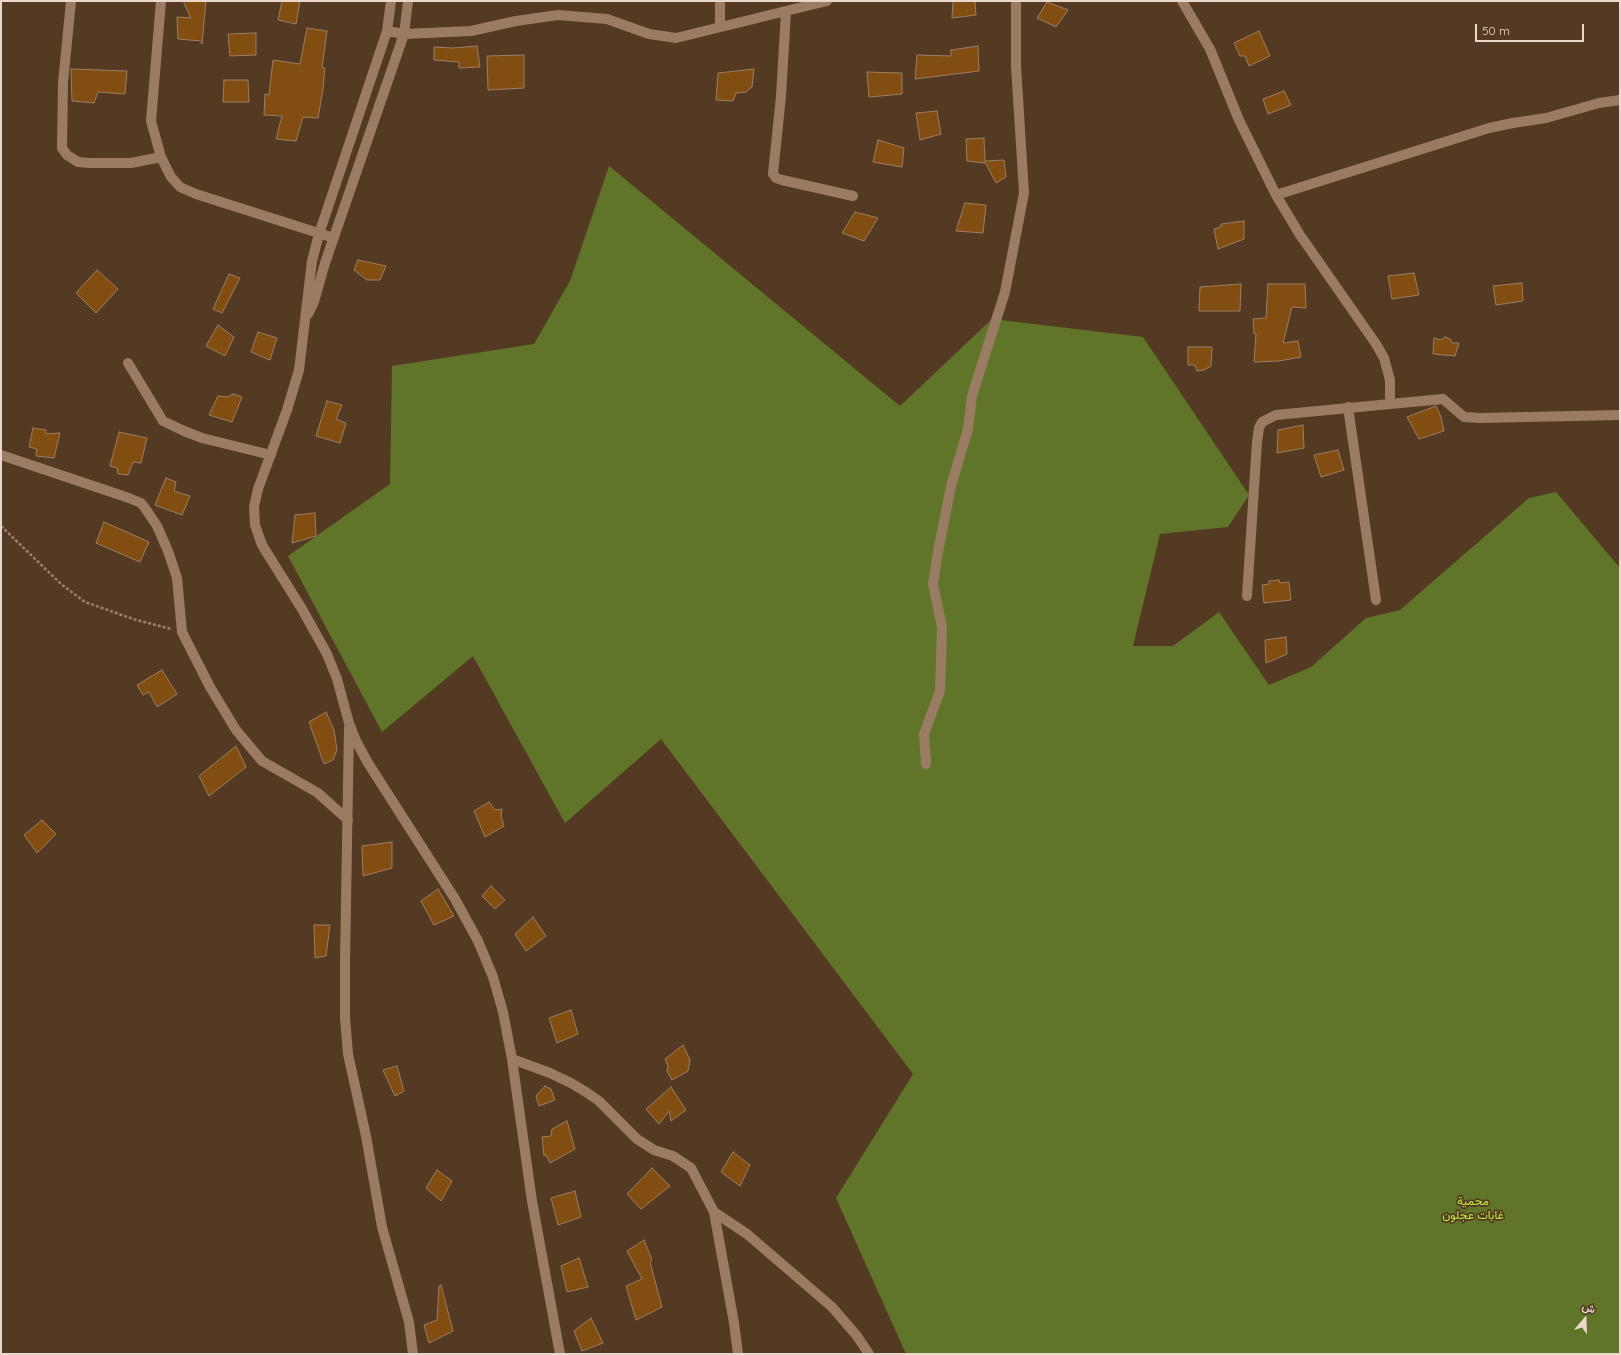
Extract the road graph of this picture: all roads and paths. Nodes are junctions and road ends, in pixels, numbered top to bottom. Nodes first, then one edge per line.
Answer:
1 (71, 1) edge
2 (161, 1) edge
3 (391, 1) edge
4 (408, 1) edge
5 (720, 1) edge
6 (827, 1) edge
7 (1016, 1) edge
8 (1182, 1) edge
9 (786, 12) junction
10 (720, 27) junction
11 (387, 31) junction
12 (404, 34) junction
13 (1620, 100) edge
14 (161, 157) junction
15 (1276, 195) junction
16 (854, 196) dead end
17 (319, 234) junction
18 (334, 238) junction
19 (306, 320) junction
20 (128, 364) dead end
21 (1390, 404) junction
22 (1348, 407) junction
23 (1620, 415) edge
24 (1, 455) edge
25 (271, 455) junction
26 (1, 526) edge
27 (1247, 596) dead end
28 (1376, 600) dead end
29 (182, 632) junction
30 (349, 723) junction
31 (926, 764) dead end
32 (348, 820) junction
33 (512, 1060) junction
34 (714, 1212) junction
35 (412, 1354) edge
36 (560, 1354) edge
37 (738, 1354) edge
38 (869, 1354) edge

1 - 14 street
2 - 14 street
3 - 11 street
4 - 12 street
5 - 10 street
6 - 9 street
7 - 31 street
8 - 15 street
9 - 10 street
9 - 16 street
10 - 12 street
11 - 12 street
11 - 17 street
12 - 18 street
13 - 15 street
14 - 17 street
15 - 21 street
17 - 18 street
17 - 19 street
18 - 19 street
19 - 25 street
20 - 25 street
21 - 22 street
21 - 23 street
22 - 27 street
22 - 28 street
24 - 29 street
25 - 30 street
26 - 29 path
29 - 32 street
30 - 32 street
30 - 33 street
32 - 35 street
33 - 34 street
33 - 36 street
34 - 37 street
34 - 38 street

